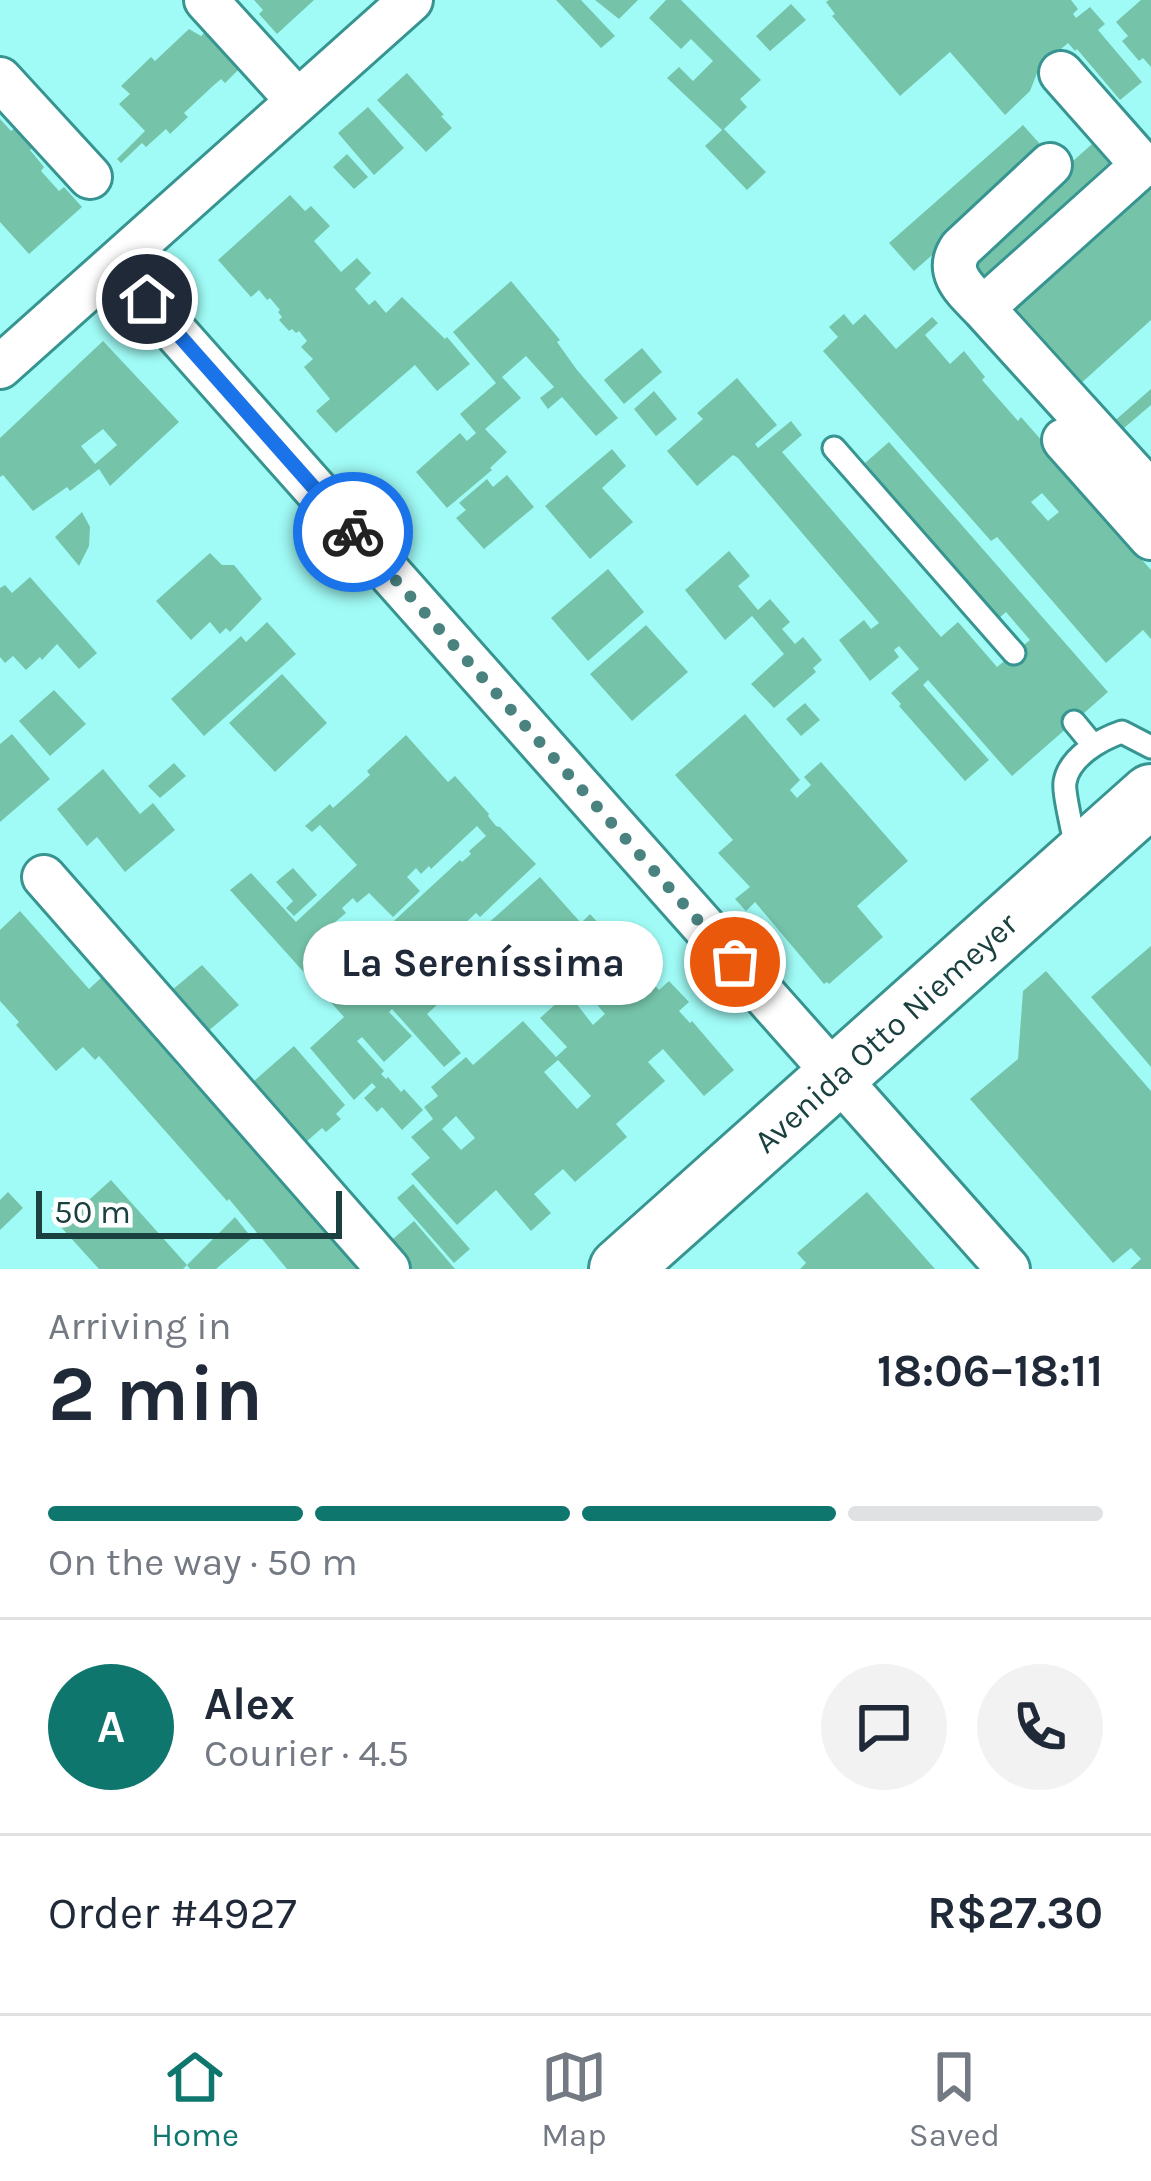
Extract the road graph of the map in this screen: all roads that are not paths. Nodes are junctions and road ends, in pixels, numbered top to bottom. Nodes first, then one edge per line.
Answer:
1 (206, 0) edge
2 (411, 0) edge
3 (1061, 73) dead end
4 (0, 79) edge
5 (298, 101) junction
6 (1050, 165) dead end
7 (90, 177) dead end
8 (116, 265) junction
9 (975, 320) junction
10 (0, 367) edge
11 (834, 448) dead end
12 (1151, 493) edge
13 (1151, 538) edge
14 (1014, 653) dead end
15 (1074, 722) dead end
16 (1093, 745) junction
17 (1151, 747) edge
18 (1151, 795) edge
19 (1078, 860) junction
20 (44, 878) dead end
21 (835, 1076) junction
22 (388, 1269) edge
23 (620, 1269) edge
24 (1008, 1269) edge

1 - 5 street
2 - 5 street
3 - 9 street
4 - 7 street
5 - 8 street
6 - 9 street
8 - 10 street
8 - 21 street
9 - 12 street
9 - 13 street
11 - 14 lane
15 - 16 lane
16 - 17 lane
16 - 19 lane
18 - 19 main road, Avenida Otto Niemeyer
19 - 21 main road, Avenida Otto Niemeyer
20 - 22 street
21 - 23 main road, Avenida Otto Niemeyer
21 - 24 street

